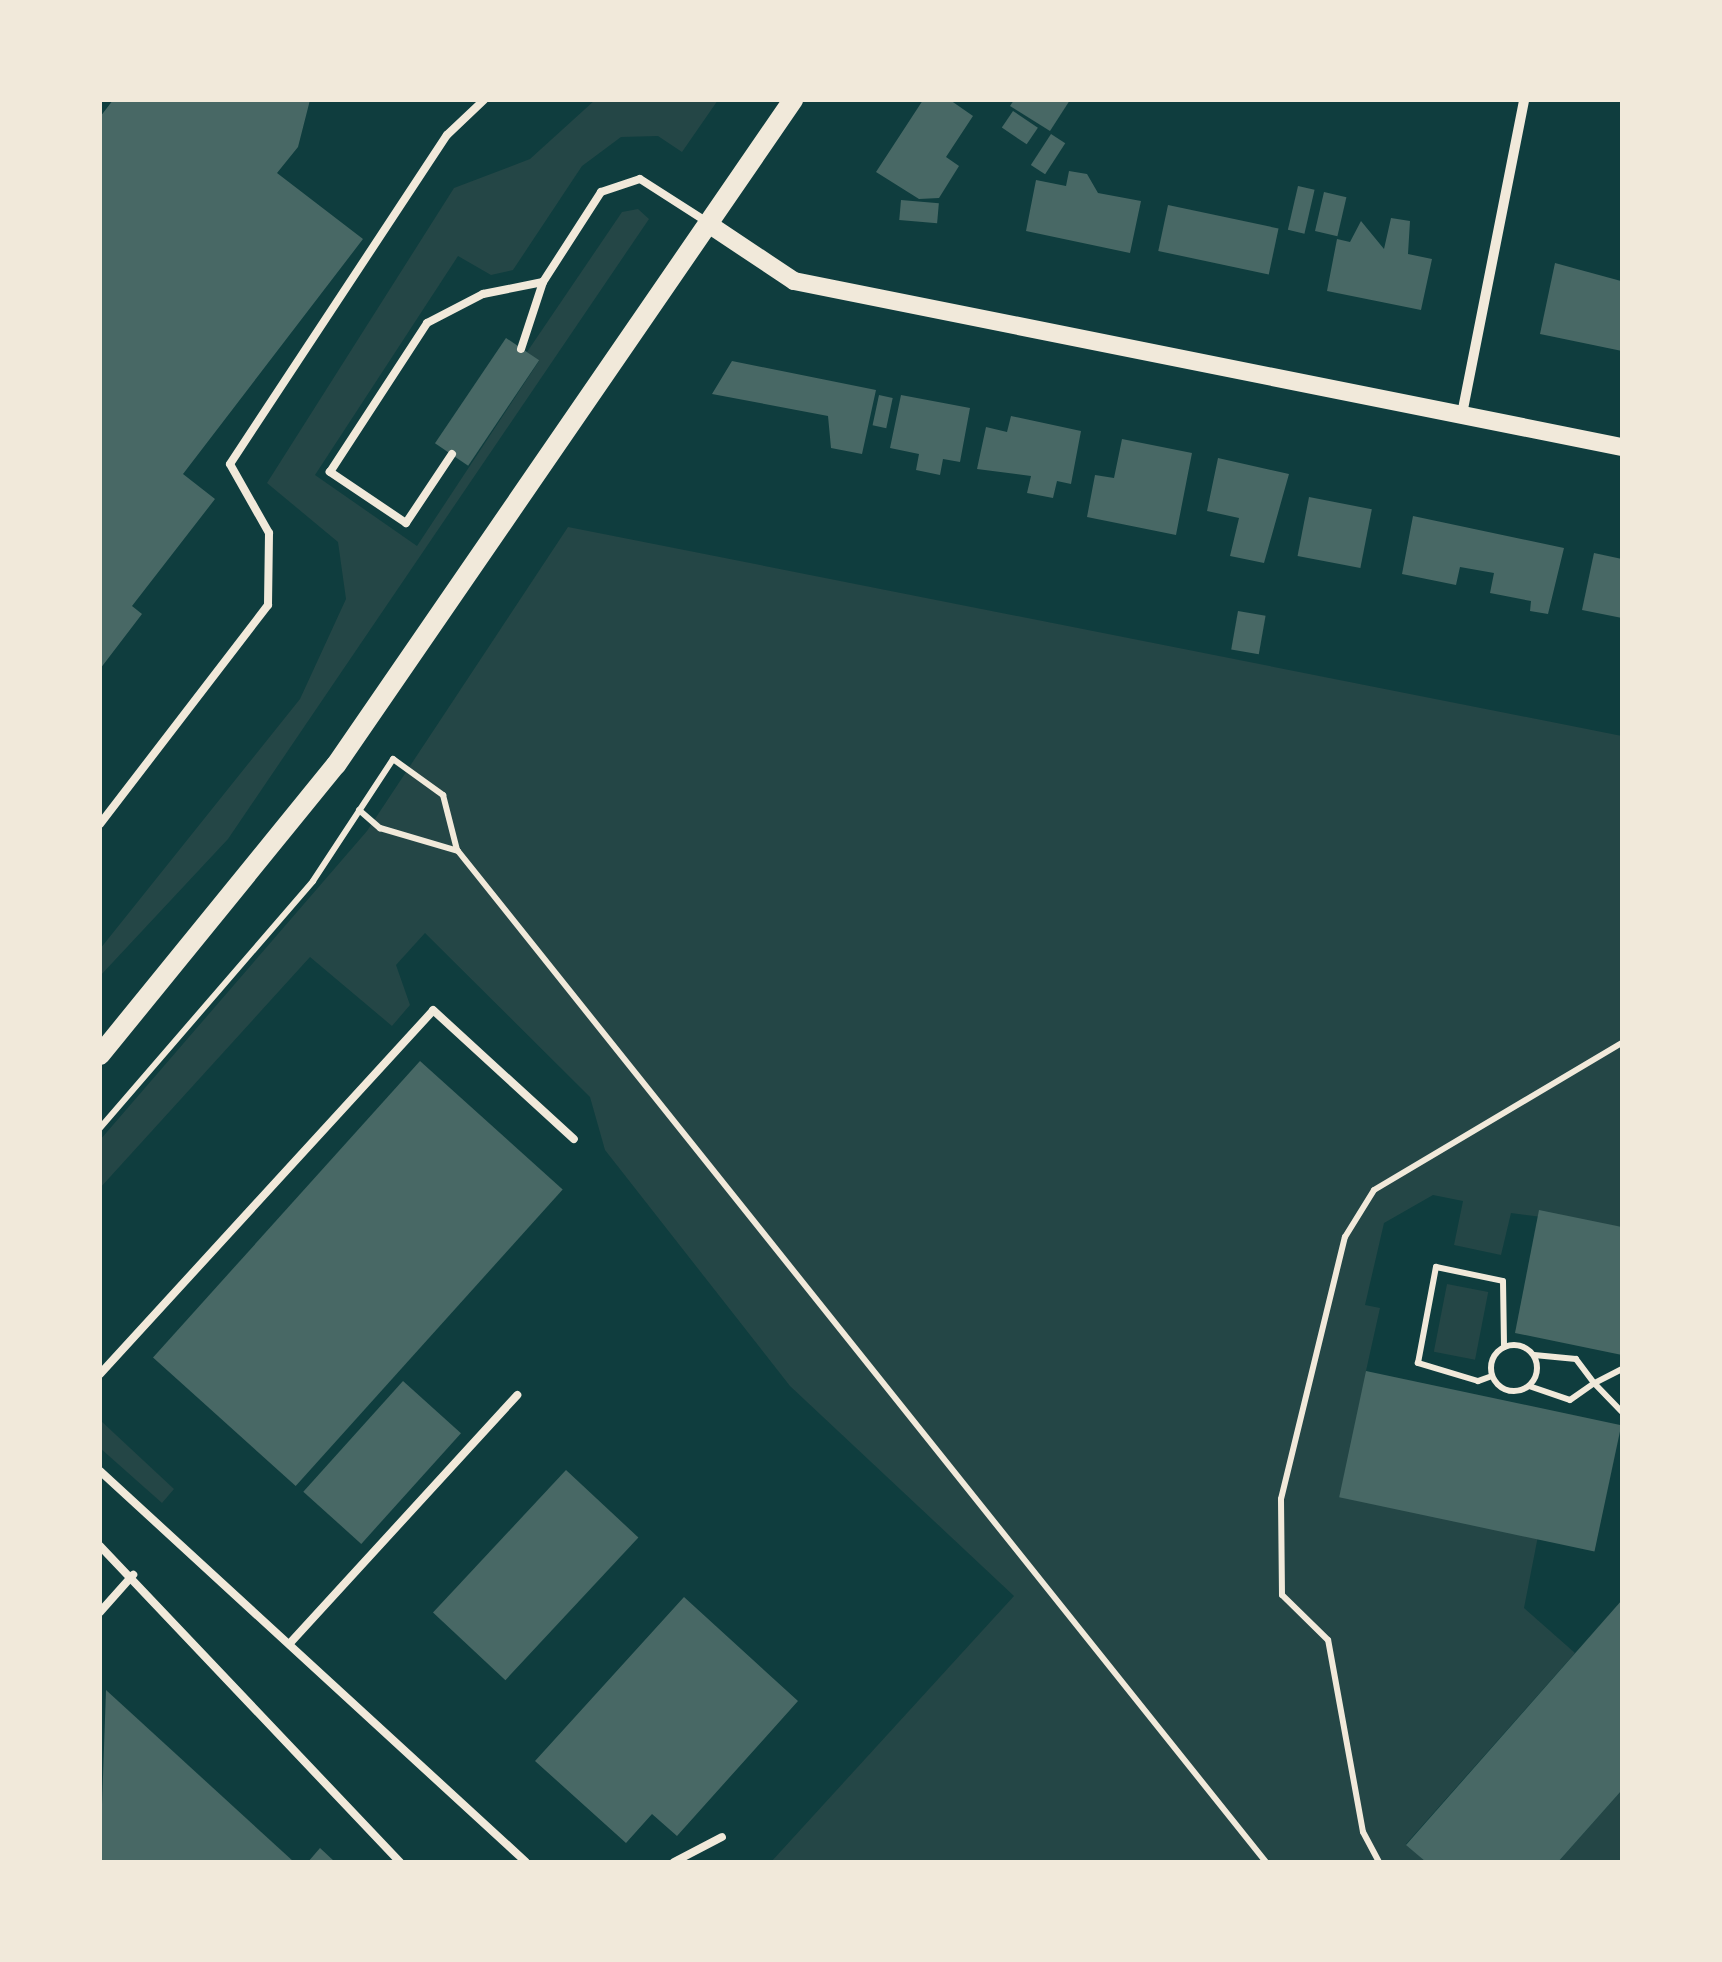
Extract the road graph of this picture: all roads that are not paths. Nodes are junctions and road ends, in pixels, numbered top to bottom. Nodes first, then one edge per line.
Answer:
1 (484, 100) edge
2 (792, 100) edge
3 (1524, 100) edge
4 (710, 225) junction
5 (542, 282) junction
6 (521, 348) dead end
7 (1462, 414) junction
8 (1622, 447) edge
9 (452, 454) dead end
10 (100, 824) edge
11 (100, 1055) edge
12 (574, 1139) dead end
13 (100, 1374) edge
14 (517, 1395) dead end
15 (100, 1471) edge
16 (100, 1546) edge
17 (133, 1575) junction
18 (100, 1612) edge
19 (291, 1642) junction
20 (722, 1837) dead end
21 (400, 1862) edge
22 (526, 1862) edge
23 (674, 1862) edge

1 - 10 lane
2 - 4 main road
3 - 7 street
4 - 5 lane
4 - 7 street
4 - 11 main road
5 - 6 lane
5 - 9 lane
7 - 8 street
12 - 13 lane
14 - 19 lane
15 - 19 lane
16 - 17 lane
17 - 18 lane
17 - 21 lane
19 - 22 lane
20 - 23 lane

